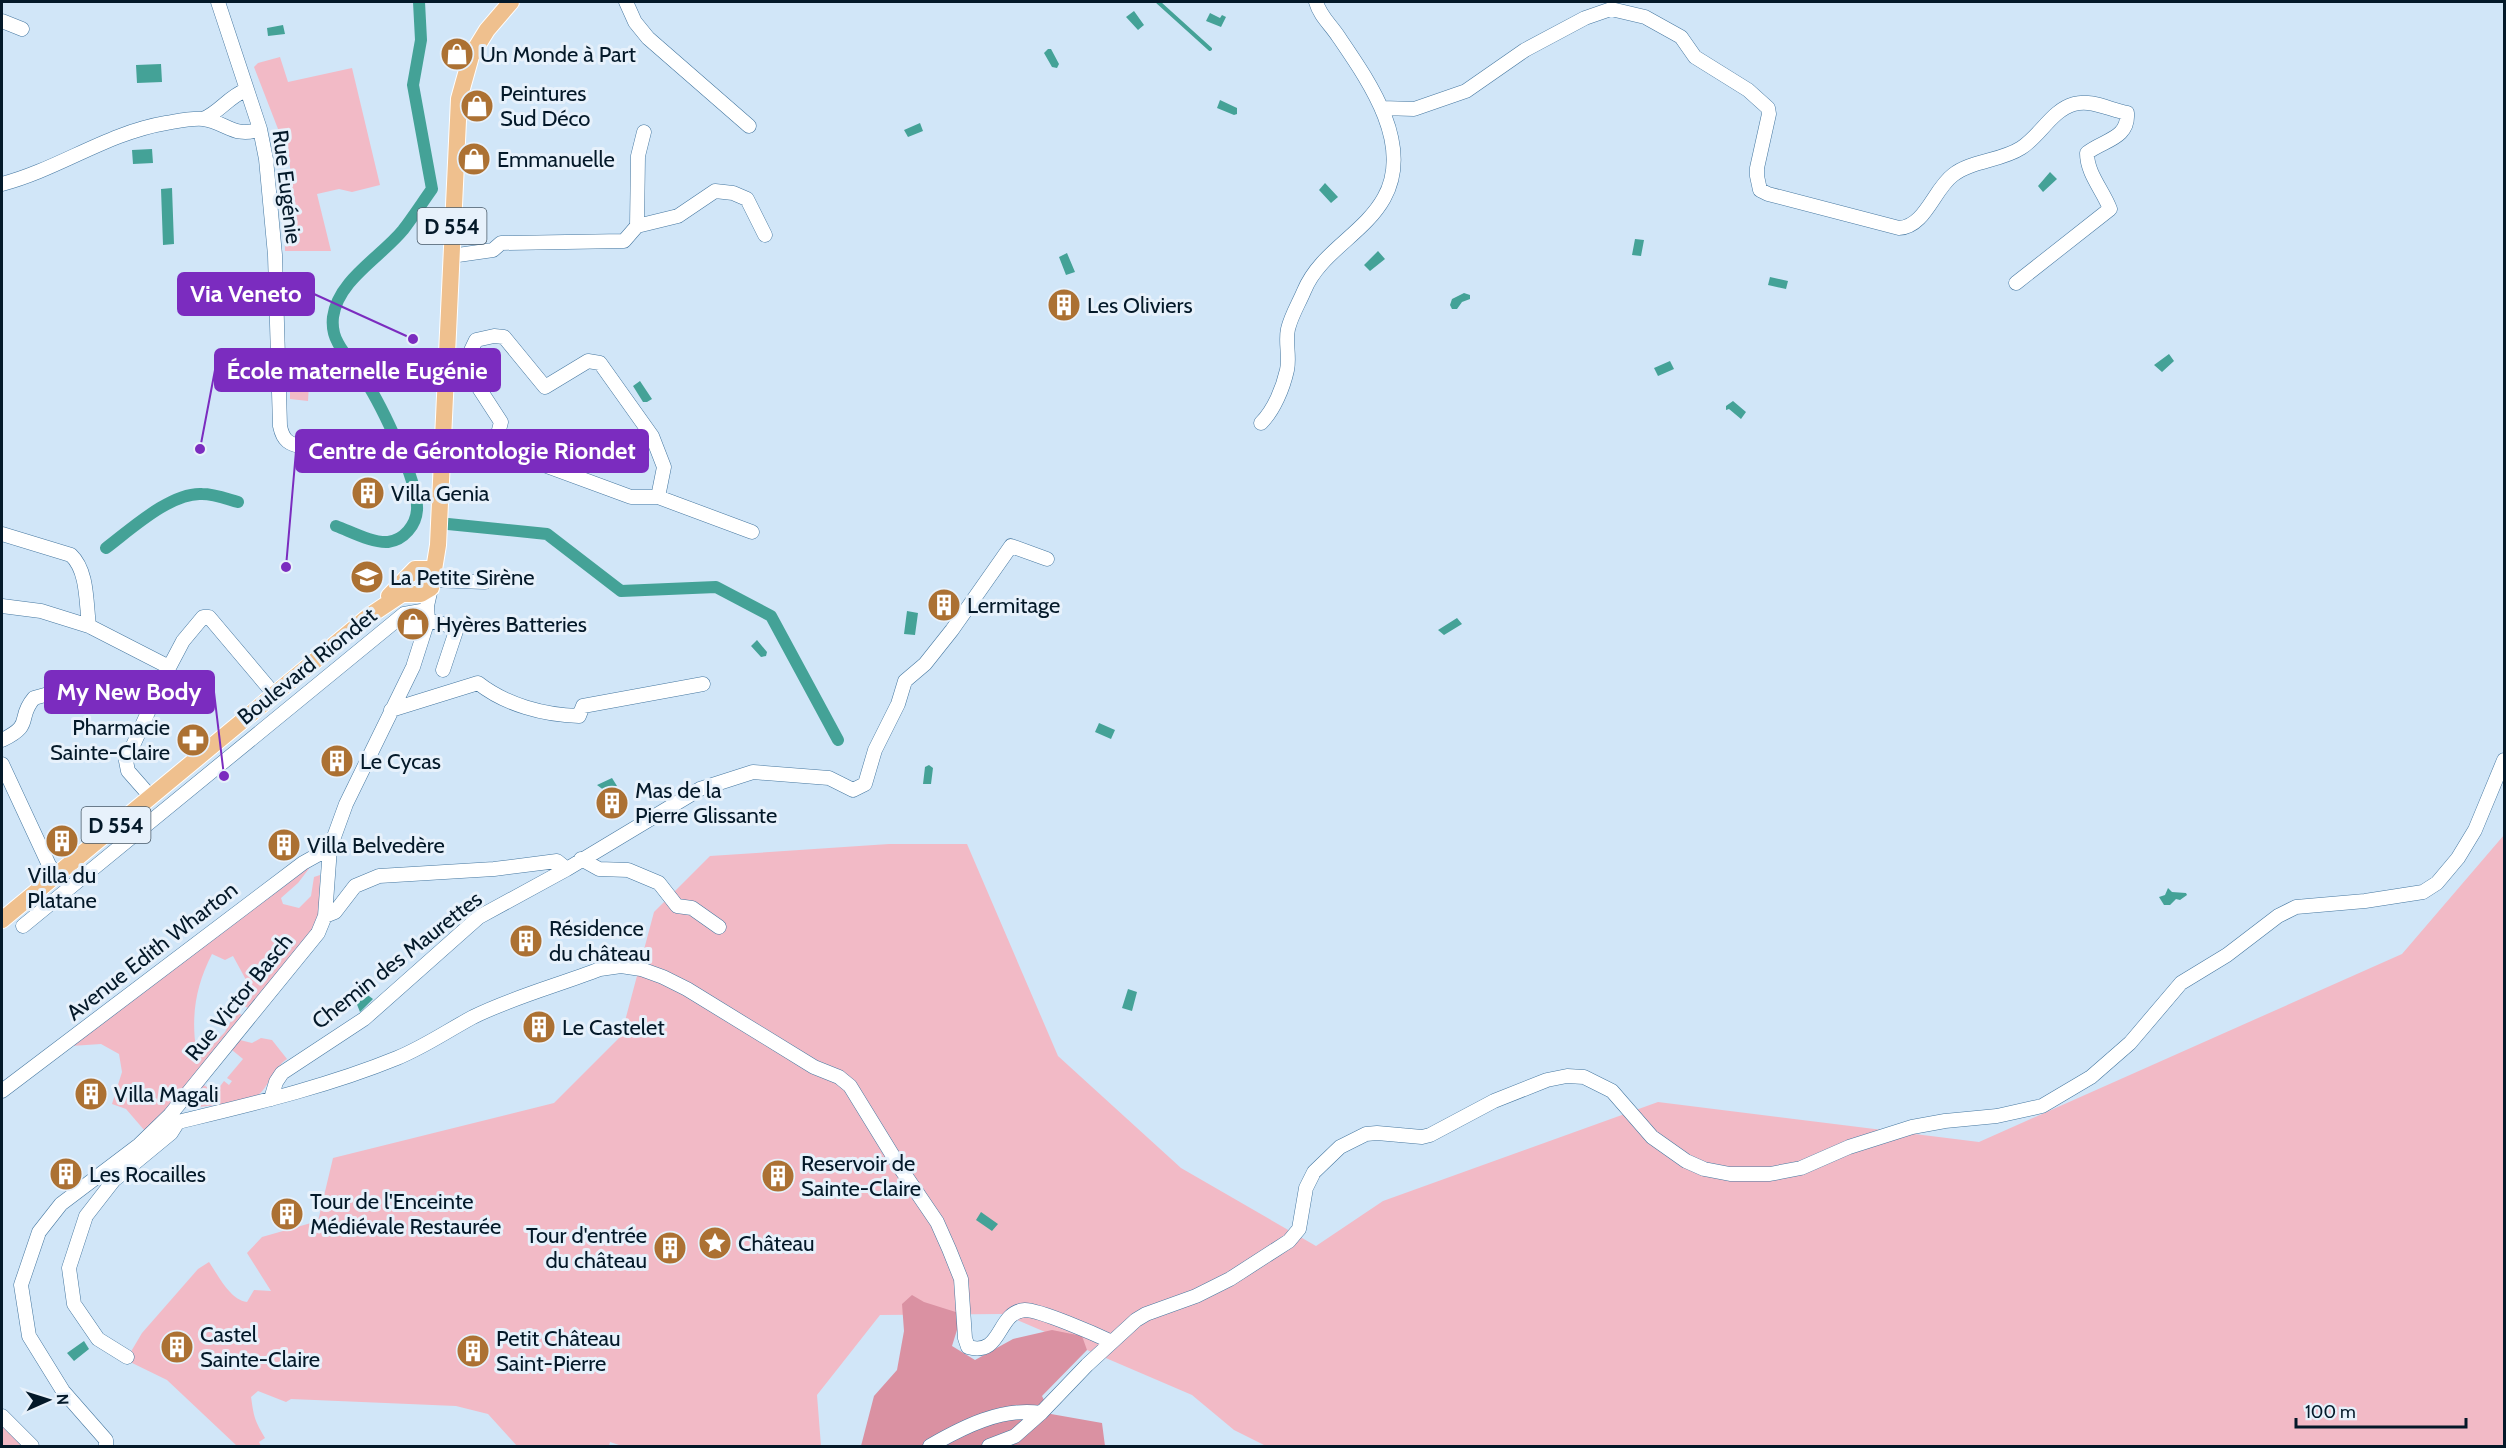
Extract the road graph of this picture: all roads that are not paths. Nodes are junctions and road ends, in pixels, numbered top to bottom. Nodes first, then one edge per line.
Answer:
1 (218, 2) edge
2 (511, 2) edge
3 (626, 2) edge
4 (1316, 2) edge
5 (2, 21) edge
6 (22, 29) dead end
7 (246, 90) junction
8 (221, 108) junction
9 (1382, 108) junction
10 (203, 119) junction
11 (749, 126) dead end
12 (224, 127) junction
13 (260, 129) junction
14 (644, 132) dead end
15 (2, 184) edge
16 (637, 226) junction
17 (765, 234) dead end
18 (451, 256) junction
19 (2016, 283) dead end
20 (1261, 423) dead end
21 (442, 441) junction
22 (495, 446) junction
23 (440, 466) junction
24 (658, 497) junction
25 (752, 532) dead end
26 (2, 534) edge
27 (1047, 559) dead end
28 (484, 582) dead end
29 (424, 591) junction
30 (2, 606) edge
31 (90, 626) junction
32 (170, 667) junction
33 (443, 670) dead end
34 (703, 684) dead end
35 (96, 693) dead end
36 (274, 694) junction
37 (391, 710) junction
38 (2, 740) edge
39 (2505, 760) edge
40 (2, 764) edge
41 (150, 796) junction
42 (330, 848) junction
43 (581, 859) junction
44 (567, 869) junction
45 (56, 874) junction
46 (325, 916) junction
47 (2, 920) edge
48 (23, 926) dead end
49 (719, 927) dead end
50 (2, 1091) edge
51 (271, 1099) junction
52 (174, 1118) junction
53 (1112, 1342) junction
54 (127, 1358) dead end
55 (1041, 1413) junction
56 (2, 1416) edge
57 (33, 1446) edge
58 (106, 1446) edge
59 (930, 1446) edge
60 (988, 1446) edge

1 - 7 street, Rue Eugénie
2 - 18 main road, D 554
3 - 11 street
4 - 9 street
5 - 6 street
7 - 8 street
7 - 13 street, Rue Eugénie
8 - 10 street
8 - 12 street
9 - 19 street
9 - 20 street
10 - 12 street
10 - 15 street
12 - 13 street
13 - 23 street, Rue Eugénie
14 - 16 street
16 - 17 street
16 - 18 street
18 - 21 main road, D 554
21 - 22 street
21 - 23 main road, D 554
22 - 24 street
22 - 24 street
23 - 29 main road, D 554
24 - 25 street
26 - 31 street
27 - 43 street, Chemin des Maurettes
28 - 29 street
29 - 33 street
29 - 36 main road, D 554
29 - 37 street, Rue Victor Basch
29 - 48 street, Boulevard Riondet
30 - 31 street
31 - 32 street
32 - 36 street
32 - 41 street
34 - 37 street
35 - 38 street
36 - 41 main road, D 554
37 - 42 street, Rue Victor Basch
39 - 53 street
40 - 45 street
41 - 45 main road, D 554
42 - 46 street, Rue Victor Basch
42 - 50 street, Avenue Edith Wharton
43 - 44 street, Chemin des Maurettes
43 - 49 street
44 - 46 street
44 - 51 street, Chemin des Maurettes
45 - 47 main road, D 554
46 - 52 street, Rue Victor Basch
51 - 52 street
51 - 53 street
52 - 54 street
52 - 58 street, Rue Victor Basch
53 - 55 street
55 - 59 street
55 - 60 street
56 - 57 street

